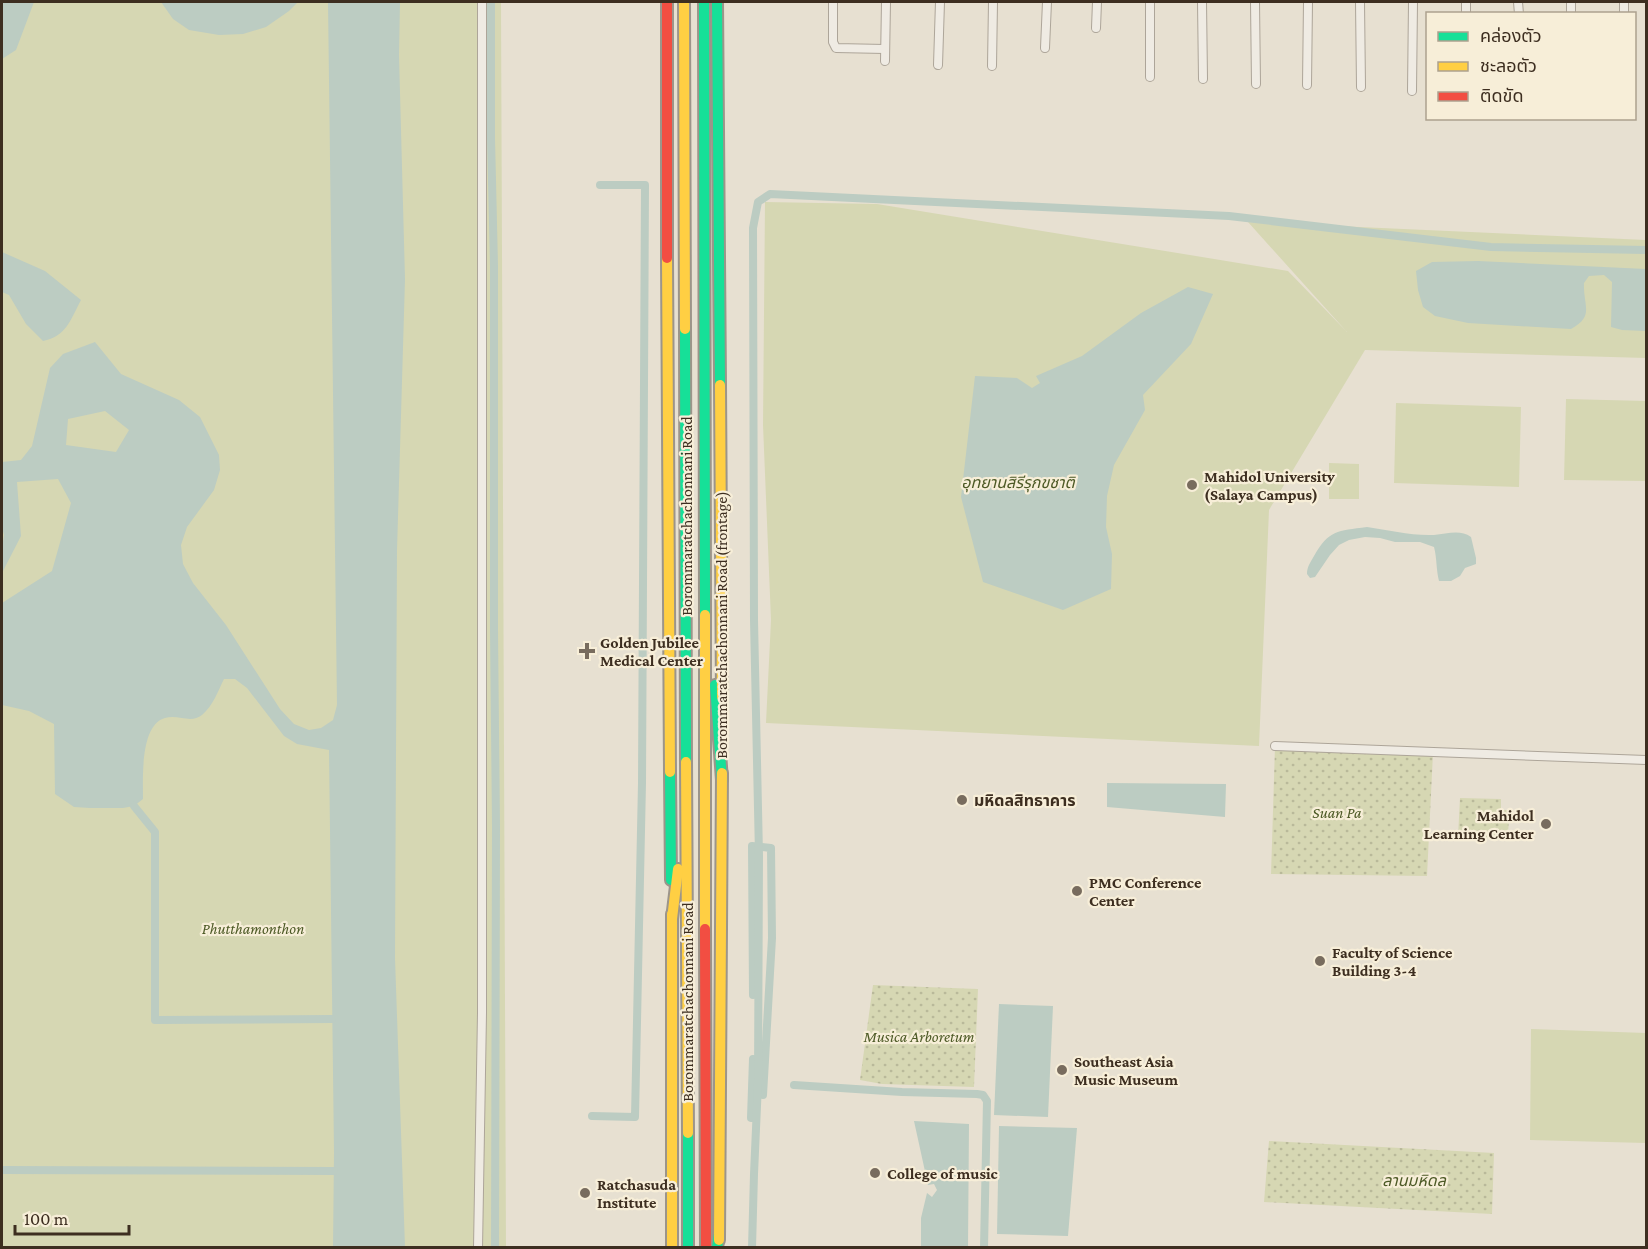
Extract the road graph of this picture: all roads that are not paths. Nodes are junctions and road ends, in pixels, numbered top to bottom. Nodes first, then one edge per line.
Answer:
1 (482, 2) edge
2 (667, 2) edge
3 (684, 2) edge
4 (704, 2) edge
5 (717, 2) edge
6 (833, 2) edge
7 (886, 2) edge
8 (940, 2) edge
9 (993, 2) edge
10 (1047, 2) edge
11 (1097, 2) edge
12 (1150, 2) edge
13 (1203, 2) edge
14 (1255, 2) edge
15 (1308, 2) edge
16 (1360, 2) edge
17 (1413, 2) edge
18 (1096, 28) dead end
19 (1045, 48) dead end
20 (885, 49) junction
21 (885, 61) dead end
22 (938, 65) dead end
23 (992, 66) dead end
24 (1150, 77) dead end
25 (1203, 79) dead end
26 (1256, 84) dead end
27 (1307, 86) dead end
28 (1360, 87) dead end
29 (1412, 91) dead end
30 (706, 568) junction
31 (1275, 746) dead end
32 (1647, 760) edge
33 (686, 762) junction
34 (722, 780) junction
35 (672, 919) junction
36 (478, 1248) edge
37 (672, 1248) edge
38 (688, 1248) edge
39 (706, 1248) edge
40 (718, 1248) edge

1 - 36 street
2 - 35 main road
3 - 33 main road, Borommaratchachonnani Road
4 - 30 main road, Borommaratchachonnani Road
5 - 34 main road, Borommaratchachonnani Road (frontage)
6 - 20 street
7 - 20 street
8 - 22 street
9 - 23 street
10 - 19 street
11 - 18 street
12 - 24 street
13 - 25 street
14 - 26 street
15 - 27 street
16 - 28 street
17 - 29 street
20 - 21 street
30 - 34 main road
30 - 39 main road, Borommaratchachonnani Road
31 - 32 street
33 - 35 main road
33 - 38 main road, Borommaratchachonnani Road
34 - 40 main road, Borommaratchachonnani Road (frontage)
35 - 37 main road

